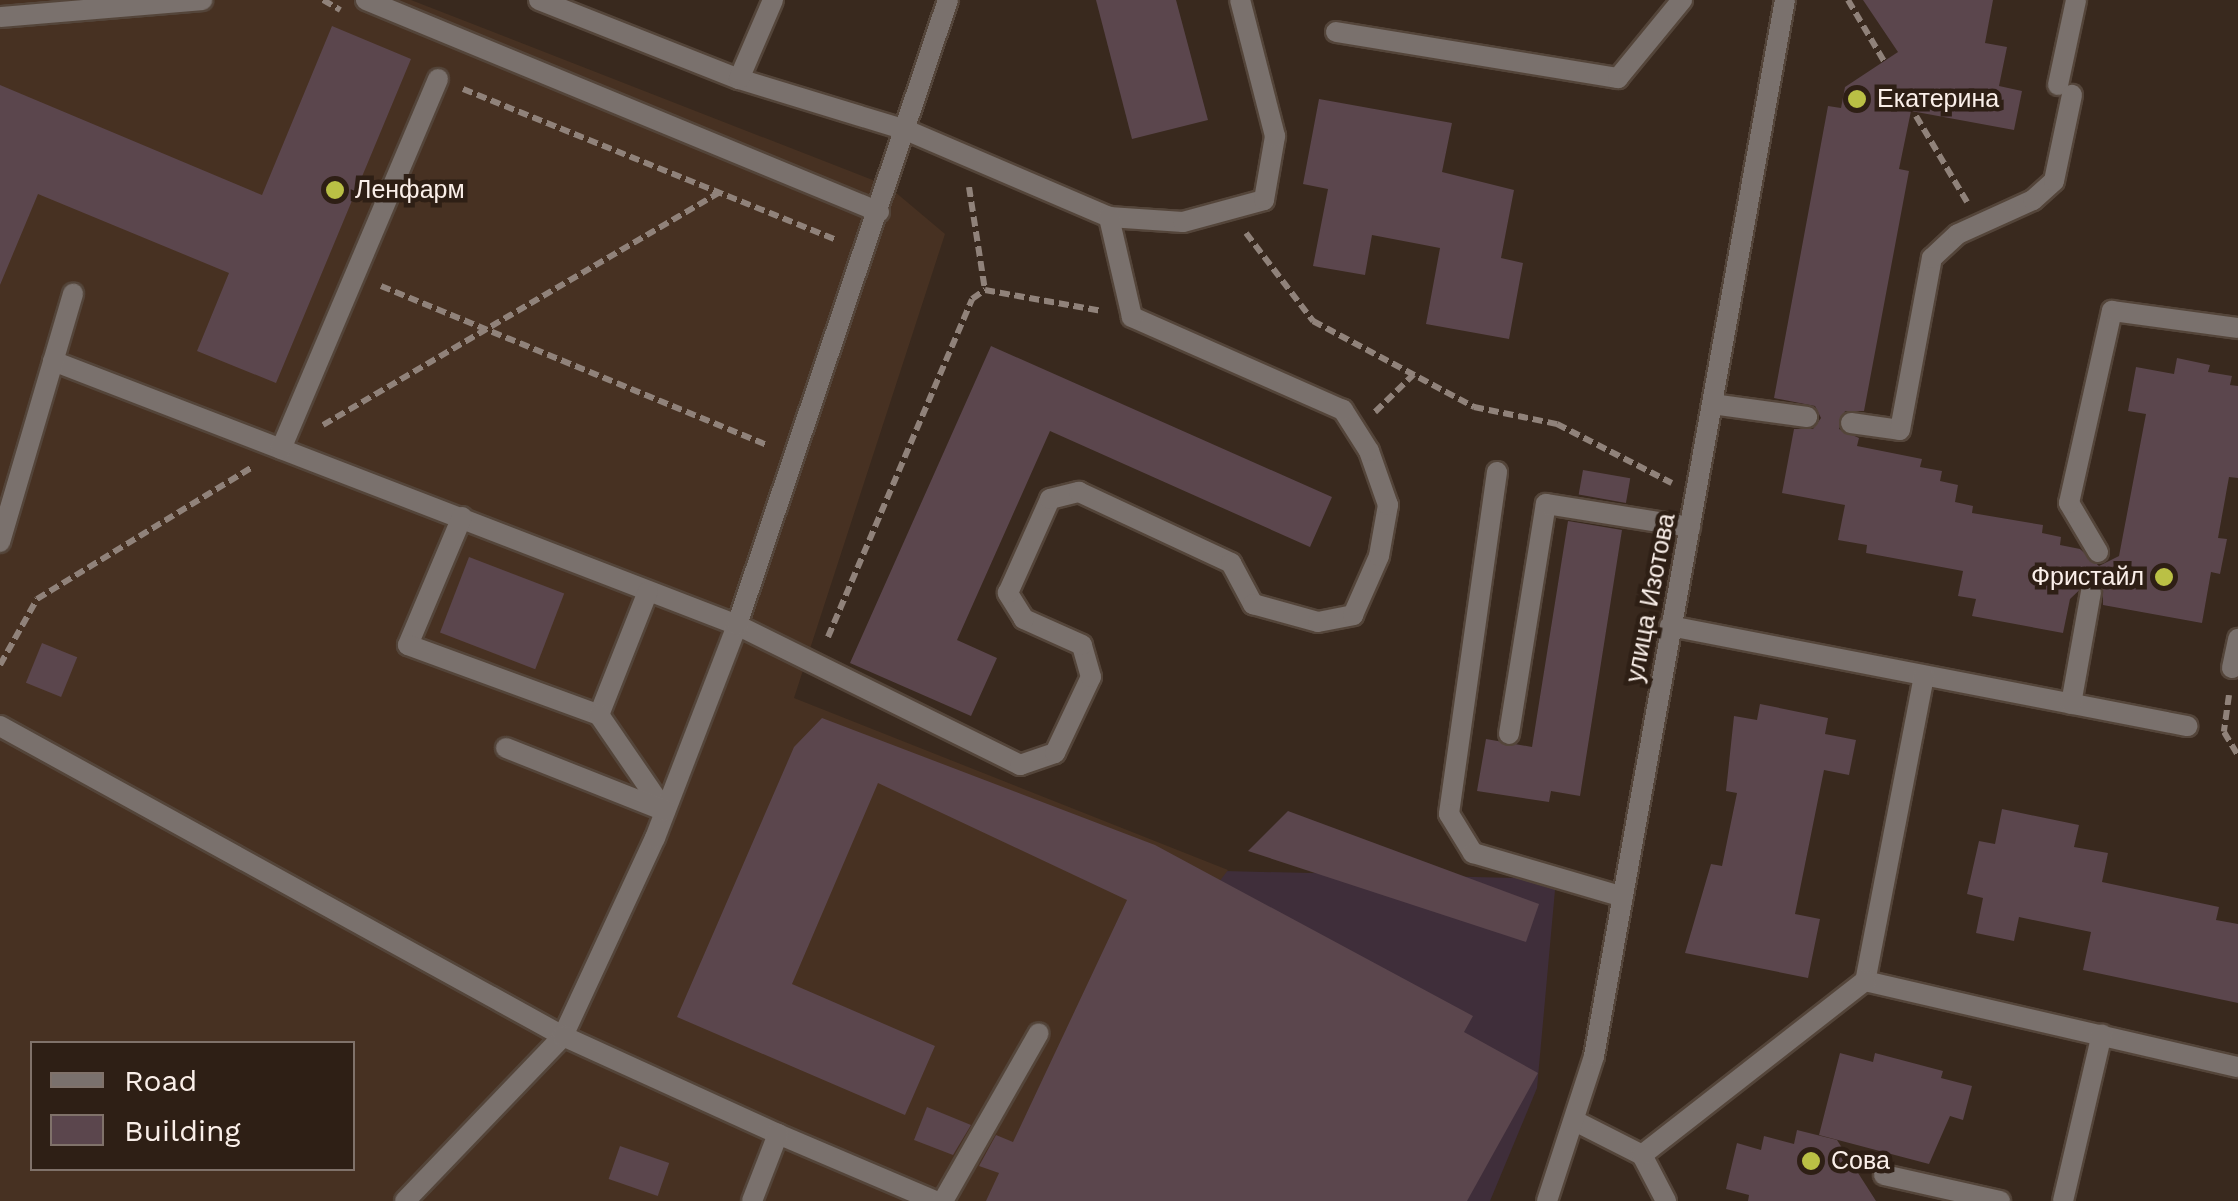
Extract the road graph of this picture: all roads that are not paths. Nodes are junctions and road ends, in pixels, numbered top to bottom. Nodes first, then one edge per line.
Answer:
1 (202, 0) edge
2 (366, 0) edge
3 (773, 0) edge
4 (948, 0) edge
5 (1240, 0) edge
6 (1682, 0) edge
7 (1785, 0) edge
8 (2076, 0) edge
9 (552, 2) edge
10 (0, 17) edge
11 (1336, 32) dead end
12 (438, 79) road end
13 (740, 79) junction
14 (906, 130) junction
15 (879, 212) junction
16 (1109, 217) junction
17 (73, 294) dead end
18 (2238, 328) edge
19 (53, 361) junction
20 (1712, 404) junction
21 (1807, 417) dead end
22 (1851, 423) dead end
23 (281, 450) junction
24 (1498, 472) dead end
25 (462, 516) junction
26 (1690, 527) junction
27 (0, 542) edge
28 (2098, 552) dead end
29 (648, 591) junction
30 (2091, 592) dead end
31 (737, 625) junction
32 (1670, 626) junction
33 (2238, 639) edge
34 (2232, 668) road end
35 (1924, 676) junction
36 (2071, 704) junction
37 (598, 715) junction
38 (0, 726) edge
39 (2187, 726) dead end
40 (1509, 734) dead end
41 (506, 748) dead end
42 (665, 810) junction
43 (1623, 896) junction
44 (1865, 981) junction
45 (1039, 1033) dead end
46 (2102, 1034) junction
47 (563, 1036) junction
48 (2238, 1068) edge
49 (1577, 1122) junction
50 (778, 1134) junction
51 (1642, 1155) junction
52 (1884, 1175) dead end
53 (405, 1201) edge
54 (752, 1201) edge
55 (935, 1201) edge
56 (943, 1201) edge
57 (1547, 1201) edge
58 (1666, 1201) edge
59 (2000, 1201) edge
60 (2063, 1201) edge

1 - 10 street
2 - 15 street
3 - 13 street
4 - 14 street
5 - 16 street
6 - 11 street
7 - 20 street, улица Изотова
8 - 22 street
9 - 13 street
12 - 23 street
13 - 14 street
14 - 15 street
14 - 16 street
15 - 31 street
16 - 31 street
17 - 19 street
18 - 28 street
19 - 23 street
19 - 27 street
20 - 21 street
20 - 26 street, улица Изотова
23 - 25 street
24 - 43 street
25 - 29 street
25 - 37 street
26 - 32 street, улица Изотова
26 - 40 street
29 - 31 street
29 - 37 street
30 - 36 street
31 - 42 street
32 - 35 street
32 - 43 street, улица Изотова
33 - 34 street
35 - 36 street
35 - 44 street
36 - 39 street
37 - 42 street
38 - 47 street
41 - 42 street
42 - 47 street
43 - 49 street, улица Изотова
44 - 46 street
44 - 51 street
45 - 56 street
46 - 48 street
46 - 60 street
47 - 50 street
47 - 53 street
49 - 51 street
49 - 57 street, улица Изотова
50 - 54 street
50 - 55 street
51 - 58 street
52 - 59 street

